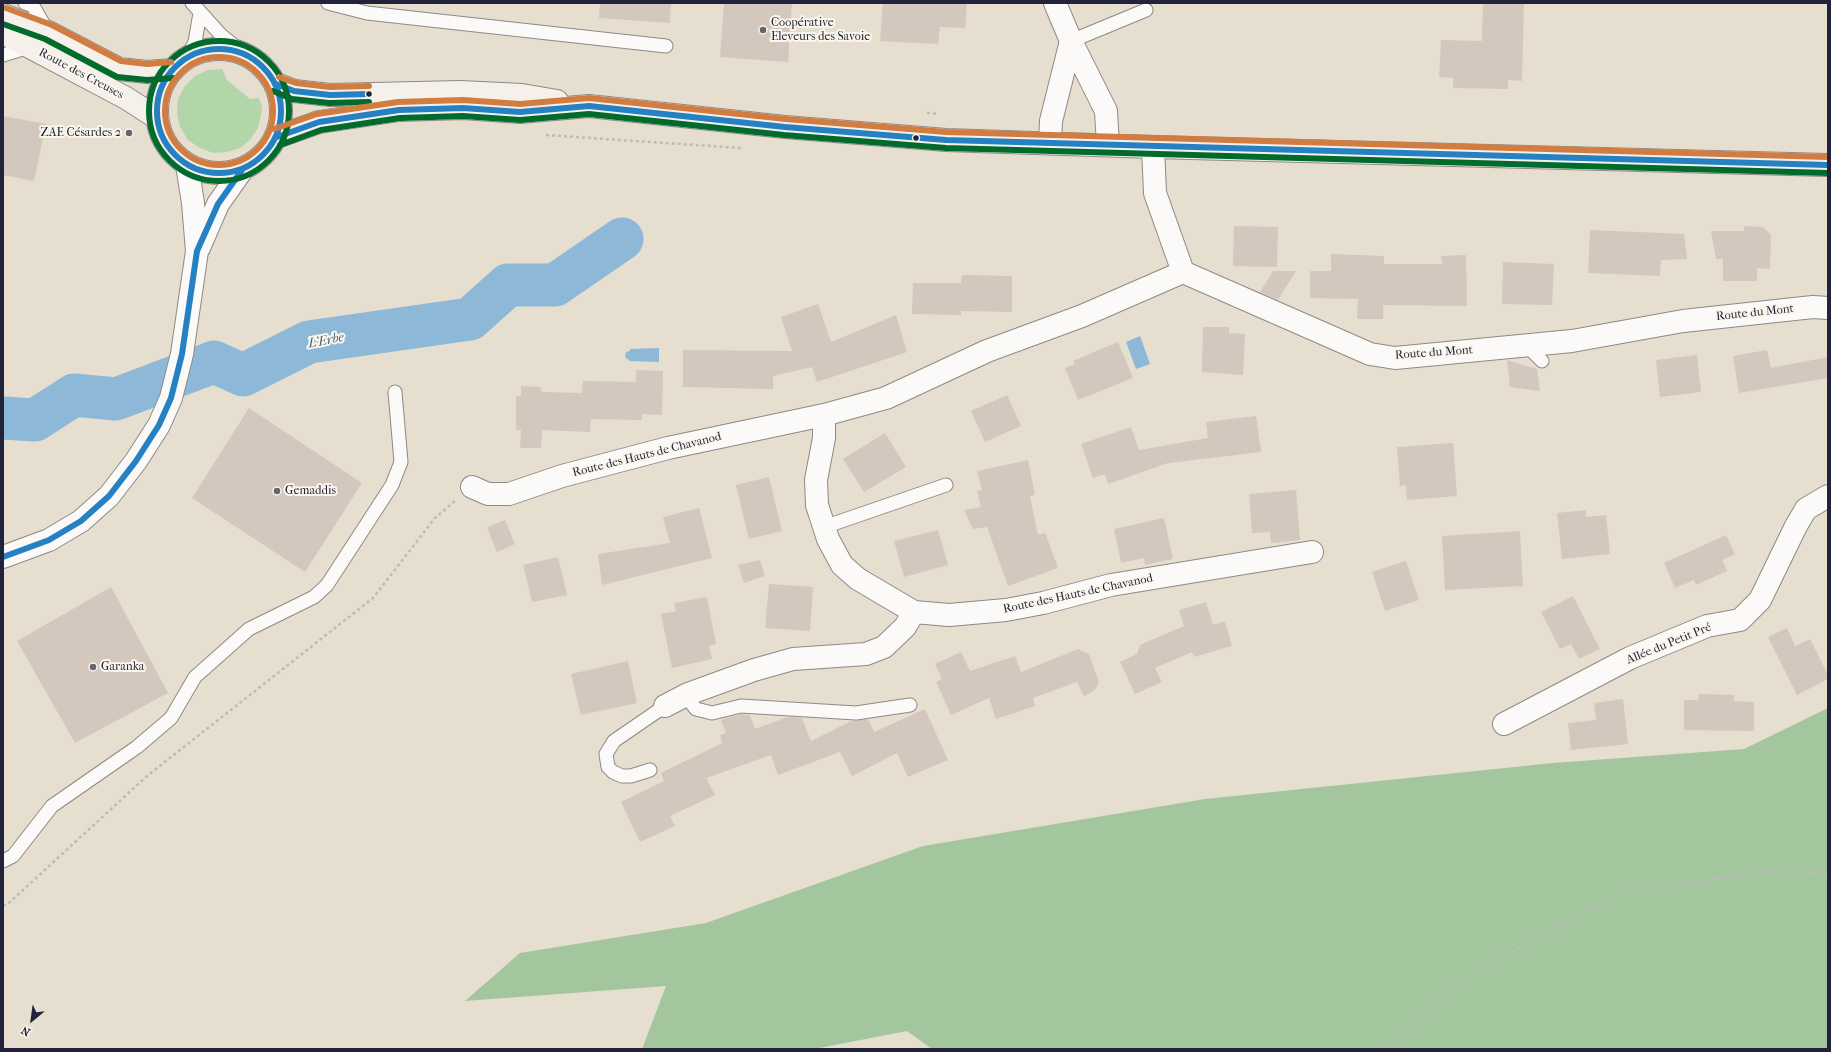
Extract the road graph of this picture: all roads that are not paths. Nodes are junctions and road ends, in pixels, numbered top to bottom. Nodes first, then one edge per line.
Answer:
1 (26, 3) edge
2 (328, 3) edge
3 (1055, 3) edge
4 (196, 8) edge
5 (1146, 10) dead end
6 (3, 15) edge
7 (48, 32) junction
8 (3, 33) edge
9 (1071, 41) junction
10 (666, 46) dead end
11 (29, 47) junction
12 (242, 52) junction
13 (3, 55) edge
14 (180, 63) junction
15 (276, 84) junction
16 (589, 106) junction
17 (157, 118) junction
18 (277, 137) junction
19 (1050, 142) junction
20 (1108, 145) junction
21 (1153, 147) junction
22 (187, 165) junction
23 (1828, 165) edge
24 (242, 170) junction
25 (197, 251) junction
26 (1183, 272) junction
27 (1828, 308) edge
28 (1526, 345) junction
29 (1542, 361) dead end
30 (395, 392) dead end
31 (824, 415) junction
32 (946, 485) dead end
33 (472, 487) road end
34 (1828, 496) edge
35 (824, 527) junction
36 (1312, 552) dead end
37 (3, 557) edge
38 (914, 612) junction
39 (688, 694) junction
40 (910, 705) dead end
41 (665, 706) joint
42 (1504, 724) dead end
43 (650, 770) dead end
44 (3, 862) edge

1 - 7 lane
2 - 10 lane
3 - 9 street
4 - 12 lane
4 - 14 lane
5 - 9 lane
6 - 7 main road
7 - 14 main road
8 - 11 main road, Route des Creuses
9 - 19 street
9 - 20 street
11 - 13 lane
11 - 17 main road, Route des Creuses
12 - 14 main road
12 - 15 main road
14 - 17 main road
15 - 16 main road
15 - 18 main road
16 - 18 main road
16 - 19 main road
17 - 22 main road
18 - 24 main road
19 - 20 main road
20 - 21 main road
21 - 23 main road
21 - 26 street
22 - 24 main road
22 - 25 street
24 - 25 street
25 - 37 street
26 - 28 street, Route du Mont
26 - 31 street, Route des Hauts de Chavanod
27 - 28 street, Route du Mont
28 - 29 lane
30 - 44 lane
31 - 33 street, Route des Hauts de Chavanod
31 - 35 street, Route des Hauts de Chavanod
32 - 35 lane
34 - 42 street, Allée du Petit Pré
35 - 38 street, Route des Hauts de Chavanod
36 - 38 street, Route des Hauts de Chavanod
38 - 39 street
39 - 40 lane
39 - 41 street
41 - 43 lane

